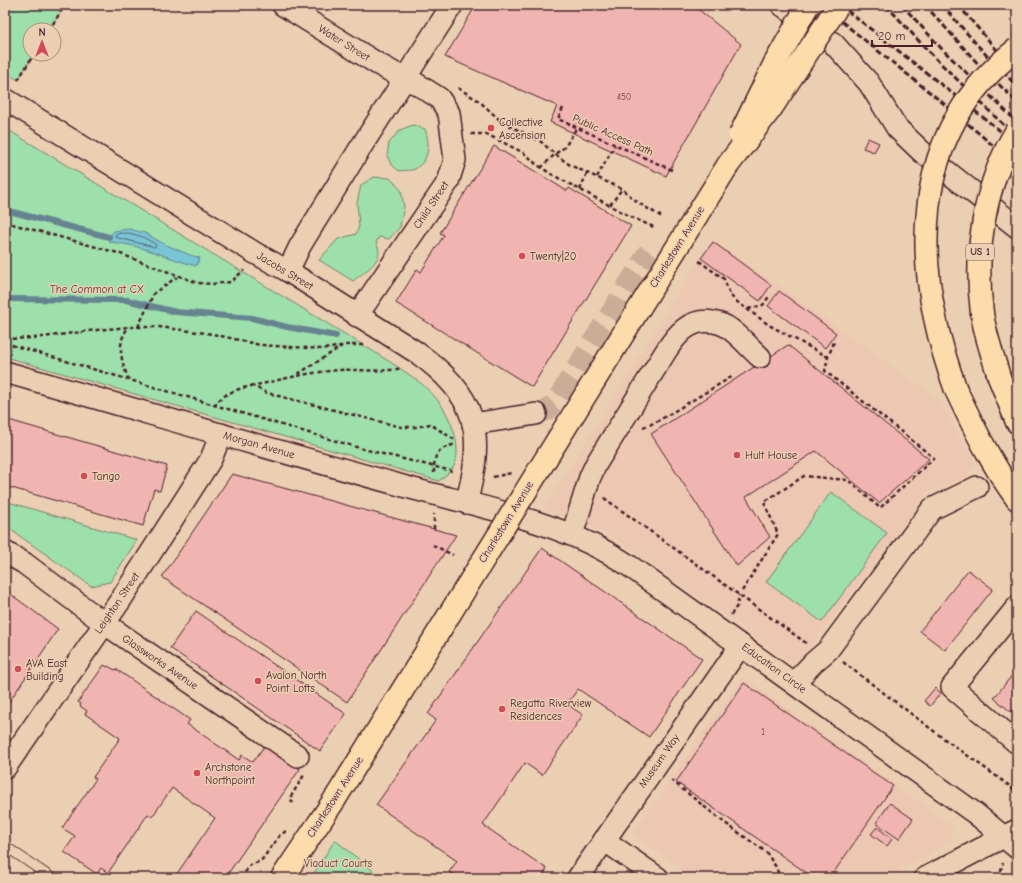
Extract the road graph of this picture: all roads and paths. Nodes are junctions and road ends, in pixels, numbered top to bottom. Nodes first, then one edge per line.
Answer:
1 (65, 5) edge
2 (283, 5) edge
3 (452, 5) edge
4 (782, 5) edge
5 (808, 5) edge
6 (838, 6) edge
7 (54, 22) edge
8 (1017, 48) edge
9 (29, 62) edge
10 (405, 79) junction
11 (18, 80) dead end
12 (455, 86) dead end
13 (5, 99) edge
14 (563, 108) dead end
15 (577, 127) junction
16 (1017, 130) edge
17 (486, 134) dead end
18 (615, 144) junction
19 (555, 154) junction
20 (728, 165) junction
21 (541, 168) junction
22 (672, 170) dead end
23 (587, 173) junction
24 (598, 177) junction
25 (622, 188) junction
26 (580, 190) junction
27 (610, 205) junction
28 (662, 217) dead end
29 (5, 222) edge
30 (1017, 227) edge
31 (656, 228) dead end
32 (699, 261) dead end
33 (246, 269) dead end
34 (288, 271) junction
35 (177, 276) junction
36 (770, 295) dead end
37 (748, 309) junction
38 (357, 316) junction
39 (129, 327) junction
40 (138, 327) junction
41 (5, 339) edge
42 (834, 342) dead end
43 (5, 343) edge
44 (344, 345) junction
45 (369, 345) dead end
46 (760, 357) dead end
47 (828, 357) junction
48 (401, 368) dead end
49 (5, 372) edge
50 (295, 376) junction
51 (733, 376) dead end
52 (129, 381) junction
53 (250, 385) junction
54 (214, 406) junction
55 (536, 414) tunnel mouth
56 (1017, 422) edge
57 (473, 424) junction
58 (640, 427) dead end
59 (221, 434) junction
60 (450, 437) dead end
61 (459, 443) dead end
62 (434, 467) junction
63 (456, 472) dead end
64 (514, 473) dead end
65 (489, 477) dead end
66 (587, 487) junction
67 (977, 487) dead end
68 (1017, 499) edge
69 (466, 503) junction
70 (434, 512) dead end
71 (515, 515) joint
72 (434, 529) dead end
73 (572, 535) junction
74 (433, 545) dead end
75 (5, 552) edge
76 (453, 555) dead end
77 (742, 591) dead end
78 (739, 595) junction
79 (737, 606) dead end
80 (1017, 608) edge
81 (104, 623) junction
82 (741, 645) junction
83 (828, 650) junction
84 (794, 683) junction
85 (1017, 743) edge
86 (302, 765) joint
87 (5, 768) edge
88 (669, 778) dead end
89 (1016, 789) edge
90 (293, 803) dead end
91 (1017, 807) edge
92 (1013, 838) edge
93 (604, 840) junction
94 (250, 865) dead end
95 (1002, 865) dead end
96 (241, 878) edge
97 (282, 878) edge
98 (578, 878) edge
99 (658, 878) edge
100 (780, 878) edge
101 (926, 878) edge
102 (999, 878) edge

1 - 7 path
2 - 10 street, Water Street
3 - 10 street
4 - 30 street
5 - 20 main road, Charlestown Avenue, bridge
6 - 20 main road, Charlestown Avenue, bridge
8 - 68 main road, bridge
9 - 11 path
10 - 34 street
10 - 38 street, Child Street
12 - 19 path
13 - 34 street, Jacobs Street
14 - 15 path, Public Access Path
15 - 18 path, Public Access Path
15 - 19 path
16 - 56 main road, US 1, bridge
17 - 21 path
18 - 22 path, Public Access Path
18 - 24 path
19 - 21 path
19 - 23 path
20 - 97 main road, Charlestown Avenue, bridge
21 - 26 path
23 - 24 path
23 - 26 path
24 - 25 path
25 - 27 path
25 - 28 path
26 - 27 path
27 - 31 path
29 - 35 path
32 - 37 path
33 - 35 path
34 - 38 street, Jacobs Street
35 - 40 path
36 - 37 path
37 - 47 path
38 - 57 street, Jacobs Street
39 - 40 path
39 - 41 path
39 - 52 path
40 - 44 path
42 - 47 path
43 - 52 path
44 - 45 path
44 - 50 path
46 - 66 street
47 - 77 path
48 - 50 path
49 - 59 street, Morgan Avenue
50 - 53 path
51 - 58 path
52 - 54 path
53 - 54 path
53 - 60 path
54 - 62 path
55 - 57 street
57 - 69 street, Jacobs Street
59 - 69 street, Morgan Avenue
59 - 81 street, Leighton Street
61 - 62 path
62 - 63 path
64 - 65 path
66 - 73 street
66 - 78 path
67 - 83 street
69 - 71 street, Morgan Avenue
70 - 72 path
71 - 73 street, Education Circle
73 - 82 street, Education Circle
74 - 76 path
75 - 81 street, Glassworks Avenue
78 - 79 path
78 - 83 path
80 - 85 street
81 - 86 street, Glassworks Avenue
81 - 87 street, Leighton Street
82 - 84 street, Education Circle
82 - 93 street, Museum Way
83 - 84 street
83 - 89 path
84 - 92 street, Education Circle
86 - 90 path
88 - 100 path
89 - 91 path
92 - 101 street
93 - 98 street, Museum Way
93 - 99 street
94 - 96 path
95 - 102 path

